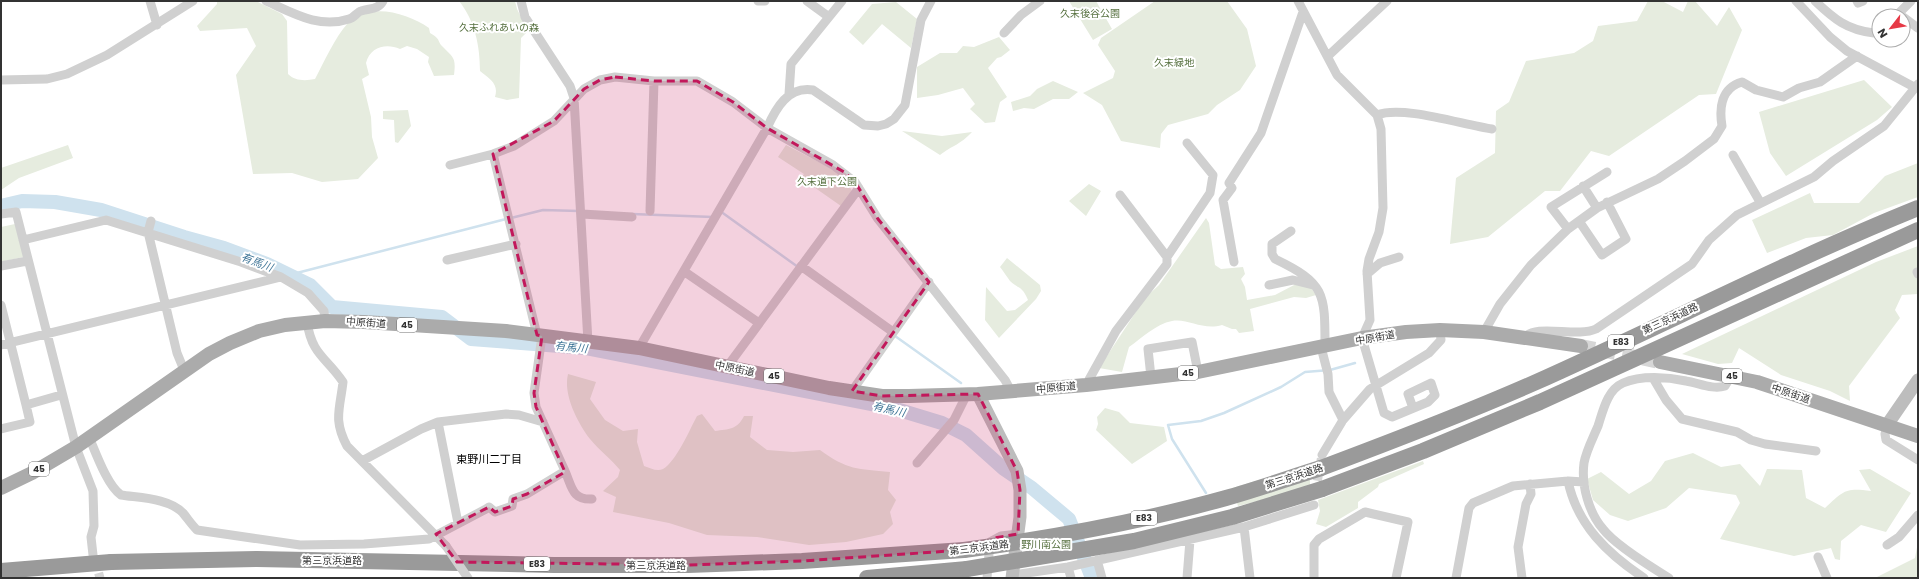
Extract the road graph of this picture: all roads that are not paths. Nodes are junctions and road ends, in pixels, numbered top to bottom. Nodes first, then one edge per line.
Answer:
1 (150, 1) edge
2 (192, 1) edge
3 (266, 1) edge
4 (383, 1) edge
5 (521, 1) edge
6 (758, 1) edge
7 (765, 1) edge
8 (807, 1) edge
9 (842, 1) edge
10 (931, 1) edge
11 (1040, 1) edge
12 (1298, 1) edge
13 (1387, 1) edge
14 (1796, 1) edge
15 (1815, 1) edge
16 (1856, 1) edge
17 (1863, 1) edge
18 (1303, 12) junction
19 (829, 17) junction
20 (157, 25) junction
21 (1004, 33) dead end
22 (1871, 33) edge
23 (1328, 56) junction
24 (1857, 56) junction
25 (1, 80) edge
26 (654, 81) junction
27 (1916, 86) edge
28 (789, 94) junction
29 (574, 98) junction
30 (1377, 115) junction
31 (767, 128) junction
32 (1492, 129) dead end
33 (1187, 143) dead end
34 (493, 154) junction
35 (1733, 156) dead end
36 (450, 165) dead end
37 (1607, 172) dead end
38 (1583, 186) junction
39 (858, 188) junction
40 (1120, 196) dead end
41 (1607, 202) junction
42 (1760, 202) junction
43 (1597, 208) junction
44 (1918, 208) edge
45 (650, 211) dead end
46 (1, 214) edge
47 (582, 214) junction
48 (632, 217) dead end
49 (1579, 221) junction
50 (149, 228) junction
51 (1568, 229) junction
52 (1918, 230) edge
53 (1291, 231) dead end
54 (23, 240) junction
55 (516, 244) junction
56 (1167, 257) junction
57 (1398, 257) dead end
58 (447, 260) dead end
59 (27, 261) junction
60 (1234, 262) dead end
61 (1, 266) edge
62 (801, 266) junction
63 (685, 272) junction
64 (1367, 274) junction
65 (281, 277) junction
66 (928, 282) junction
67 (1269, 285) dead end
68 (1315, 286) junction
69 (1, 305) edge
70 (166, 305) junction
71 (325, 321) junction
72 (307, 322) junction
73 (759, 323) junction
74 (1440, 330) junction
75 (894, 332) junction
76 (1484, 332) junction
77 (47, 334) junction
78 (1362, 338) junction
79 (1524, 338) junction
80 (540, 340) junction
81 (588, 342) junction
82 (5, 344) edge
83 (1323, 346) junction
84 (1581, 346) tunnel mouth
85 (639, 348) junction
86 (1660, 362) tunnel mouth
87 (727, 367) junction
88 (184, 370) junction
89 (1198, 372) junction
90 (1730, 376) junction
91 (1151, 377) junction
92 (1653, 378) junction
93 (1086, 385) junction
94 (1376, 385) junction
95 (1916, 387) edge
96 (1011, 391) junction
97 (852, 392) junction
98 (972, 394) junction
99 (61, 395) junction
100 (26, 405) junction
101 (1413, 408) dead end
102 (1343, 420) junction
103 (438, 422) junction
104 (543, 422) junction
105 (1887, 425) junction
106 (1, 428) edge
107 (1918, 436) edge
108 (89, 437) junction
109 (76, 447) junction
110 (1816, 451) dead end
111 (1918, 460) edge
112 (362, 461) junction
113 (1321, 461) junction
114 (917, 463) dead end
115 (565, 471) junction
116 (1568, 481) junction
117 (1584, 482) junction
118 (1530, 484) junction
119 (1, 488) edge
120 (592, 500) dead end
121 (1314, 505) dead end
122 (1918, 515) edge
123 (458, 523) junction
124 (1244, 527) junction
125 (436, 534) junction
126 (1018, 534) junction
127 (1190, 540) junction
128 (1887, 545) dead end
129 (94, 554) tunnel mouth
130 (1818, 558) dead end
131 (1097, 560) junction
132 (1068, 566) junction
133 (1, 571) edge
134 (1013, 577) edge
135 (468, 578) edge
136 (867, 578) edge
137 (987, 578) edge
138 (1071, 578) edge
139 (1102, 578) edge
140 (1187, 578) edge
141 (1250, 578) edge
142 (1314, 578) edge
143 (1396, 578) edge
144 (1456, 578) edge
145 (1522, 578) edge
146 (1644, 578) edge
147 (1669, 578) edge
148 (1827, 578) edge

1 - 20 street
2 - 20 street
3 - 4 street
5 - 29 street
6 - 7 street
8 - 19 street
9 - 19 street
10 - 28 street
11 - 21 street
12 - 18 street
13 - 23 street
14 - 24 street
15 - 22 street
16 - 17 street
18 - 23 street
18 - 60 street
19 - 28 street
20 - 25 street
23 - 30 street
24 - 27 street
24 - 41 street
26 - 29 street
26 - 31 street
26 - 45 street
27 - 42 street
28 - 31 street
29 - 34 street
29 - 47 street
30 - 32 street
30 - 64 street
31 - 39 street
31 - 63 street
33 - 56 street
34 - 36 street
34 - 55 street
35 - 42 street
37 - 38 street
38 - 43 street
38 - 51 street
39 - 62 street
39 - 66 street
40 - 56 street
41 - 43 street
41 - 49 street
42 - 79 street
43 - 49 street
44 - 113 highway, 第三京浜道路 / E83
46 - 54 street
47 - 48 street
47 - 81 street
49 - 51 street
50 - 54 street
50 - 65 street
50 - 70 street
51 - 76 street
52 - 136 highway, 第三京浜道路 / E83, bridge
53 - 68 street
54 - 59 street
55 - 58 street
55 - 80 street
56 - 93 street
57 - 64 street
59 - 61 street
59 - 77 street
62 - 73 street
62 - 75 street
63 - 73 street
63 - 85 street
64 - 78 street
65 - 70 street
65 - 71 street
66 - 75 street
66 - 96 street
67 - 68 street
68 - 83 street
69 - 82 street
70 - 77 street
70 - 88 street
71 - 72 main road, 中原街道 / 45
71 - 80 main road, 中原街道 / 45
72 - 88 main road, 中原街道 / 45
72 - 112 street
73 - 87 street
74 - 76 main road, 中原街道 / 45
74 - 78 main road, 中原街道 / 45
74 - 94 street
75 - 97 street
76 - 79 main road, 中原街道 / 45
77 - 82 street
77 - 99 street
78 - 83 main road, 中原街道 / 45
78 - 94 street
79 - 84 main road, 中原街道 / 45
80 - 81 main road, 中原街道 / 45
80 - 104 street
81 - 85 main road, 中原街道 / 45
82 - 100 street
83 - 89 main road, 中原街道 / 45
83 - 102 street
85 - 87 main road, 中原街道 / 45
86 - 90 main road, 中原街道 / 45
87 - 97 main road, 中原街道 / 45
88 - 108 main road, 中原街道 / 45
89 - 91 main road, 中原街道 / 45
89 - 91 street
90 - 92 street
90 - 105 main road, 中原街道 / 45
91 - 93 main road, 中原街道 / 45
92 - 110 street
92 - 117 street
93 - 96 main road, 中原街道 / 45
94 - 101 street
94 - 102 street
95 - 105 street
96 - 98 main road, 中原街道 / 45
97 - 98 main road, 中原街道 / 45
98 - 114 street
98 - 126 street
99 - 100 street
99 - 109 street
100 - 106 street
102 - 113 street
103 - 104 street
103 - 112 street
103 - 123 street
104 - 115 street
105 - 107 main road, 中原街道 / 45
105 - 111 street
108 - 109 main road, 中原街道 / 45
108 - 125 street
109 - 119 main road, 中原街道 / 45
109 - 129 street
112 - 125 street
113 - 133 highway, 第三京浜道路 / E83, bridge
115 - 120 street
115 - 123 street
116 - 117 street
116 - 118 street
116 - 146 street
117 - 147 street
118 - 144 street
118 - 145 street
121 - 124 street
122 - 128 street
123 - 125 street
124 - 127 street
124 - 141 street
125 - 135 street, bridge
126 - 134 street
126 - 137 street
127 - 131 street
127 - 140 street
130 - 148 street
131 - 132 street
131 - 139 street
132 - 134 street
132 - 138 street
142 - 143 street

